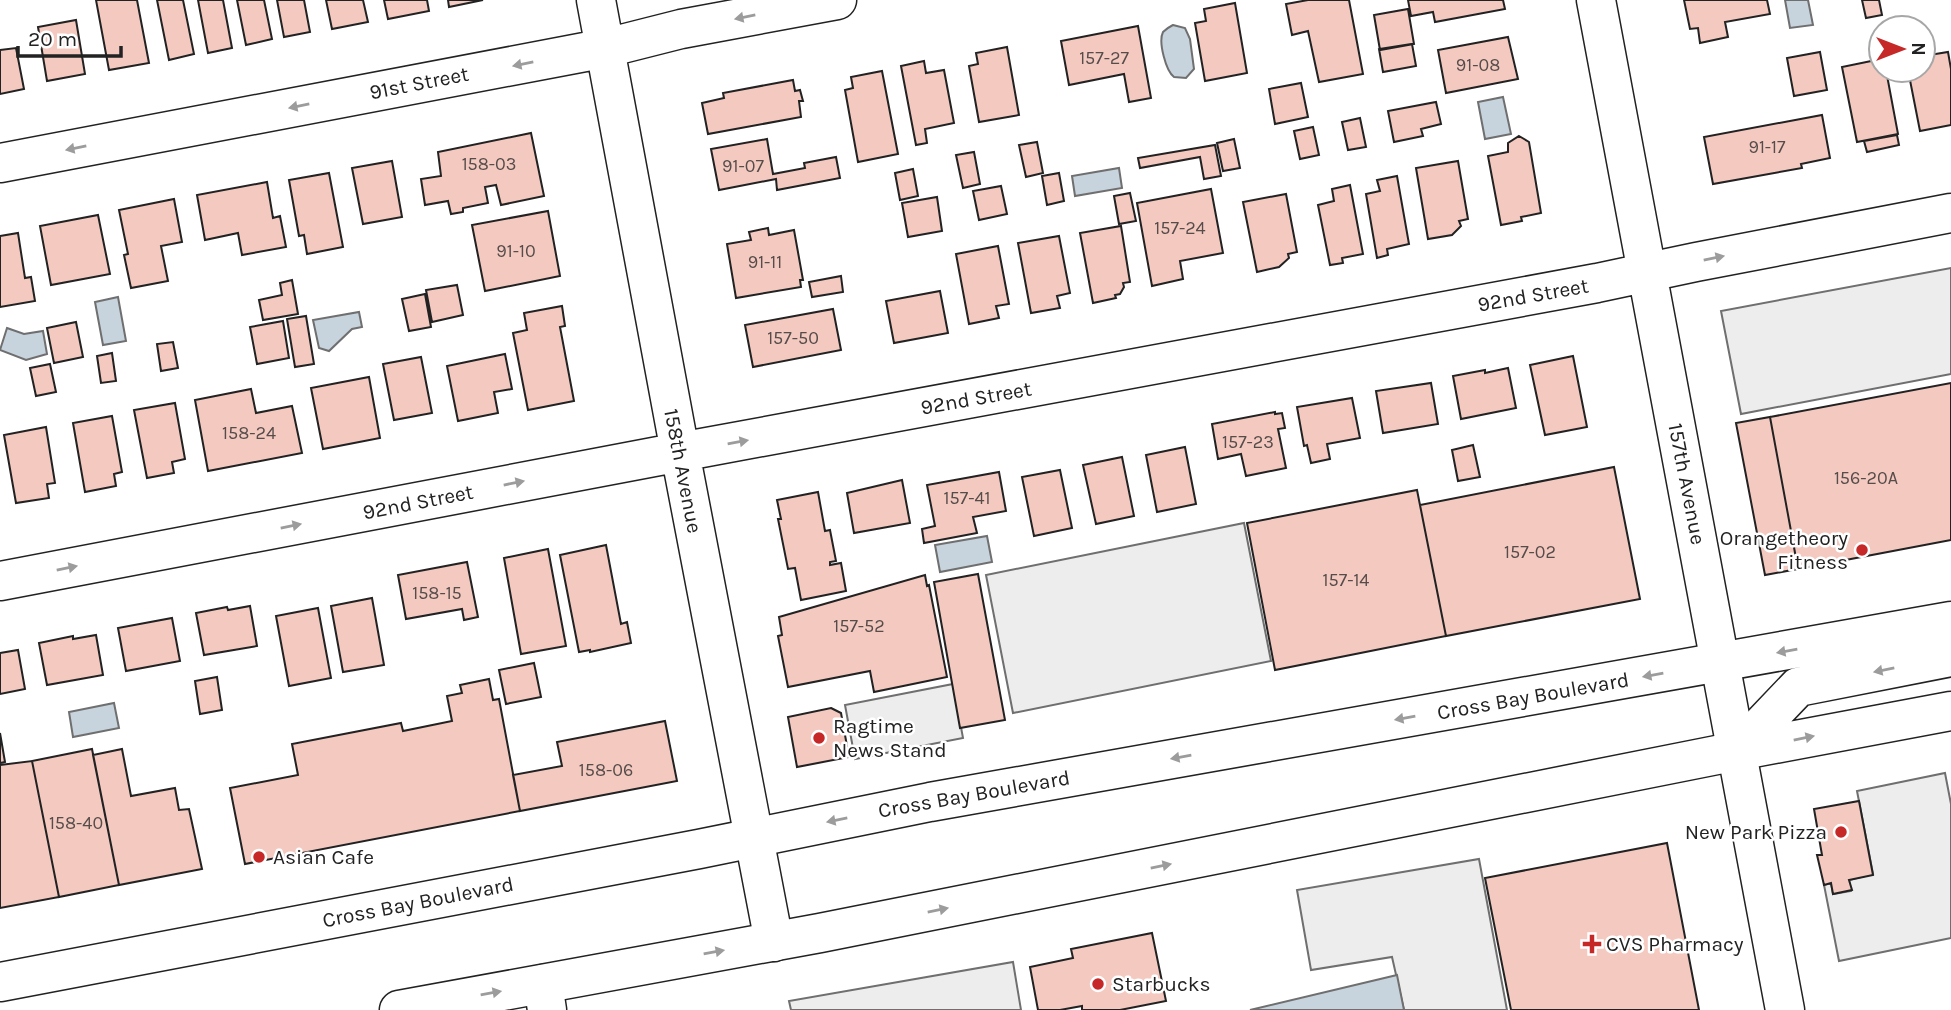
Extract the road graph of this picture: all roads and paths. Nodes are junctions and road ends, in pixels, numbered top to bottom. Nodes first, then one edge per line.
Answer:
1 (596, 0) edge
2 (836, 0) edge
3 (1596, 0) edge
4 (606, 48) junction
5 (0, 163) edge
6 (1951, 213) edge
7 (1648, 272) junction
8 (680, 452) junction
9 (0, 581) edge
10 (1951, 621) edge
11 (1951, 657) edge
12 (1721, 664) junction
13 (1951, 711) edge
14 (1737, 751) junction
15 (755, 837) junction
16 (774, 942) junction
17 (0, 982) edge
18 (545, 997) edge
19 (399, 1010) edge
20 (1785, 1010) edge

1 - 4 street, 158th Avenue
2 -> 4 street, 91st Street
3 - 7 street, 157th Avenue
4 -> 5 street, 91st Street
4 - 8 street, 158th Avenue
7 -> 6 street, 92nd Street
8 -> 7 street, 92nd Street
7 - 12 street, 157th Avenue
9 -> 8 street, 92nd Street
8 - 15 street, 158th Avenue
10 -> 12 street, Cross Bay Boulevard
11 -> 14 street
12 - 14 street, 157th Avenue
12 -> 15 street, Cross Bay Boulevard
14 -> 13 street
16 -> 14 street
14 - 20 street, 157th Avenue
15 - 16 street, 158th Avenue
15 - 17 street, Cross Bay Boulevard
18 -> 16 street
19 -> 18 street

